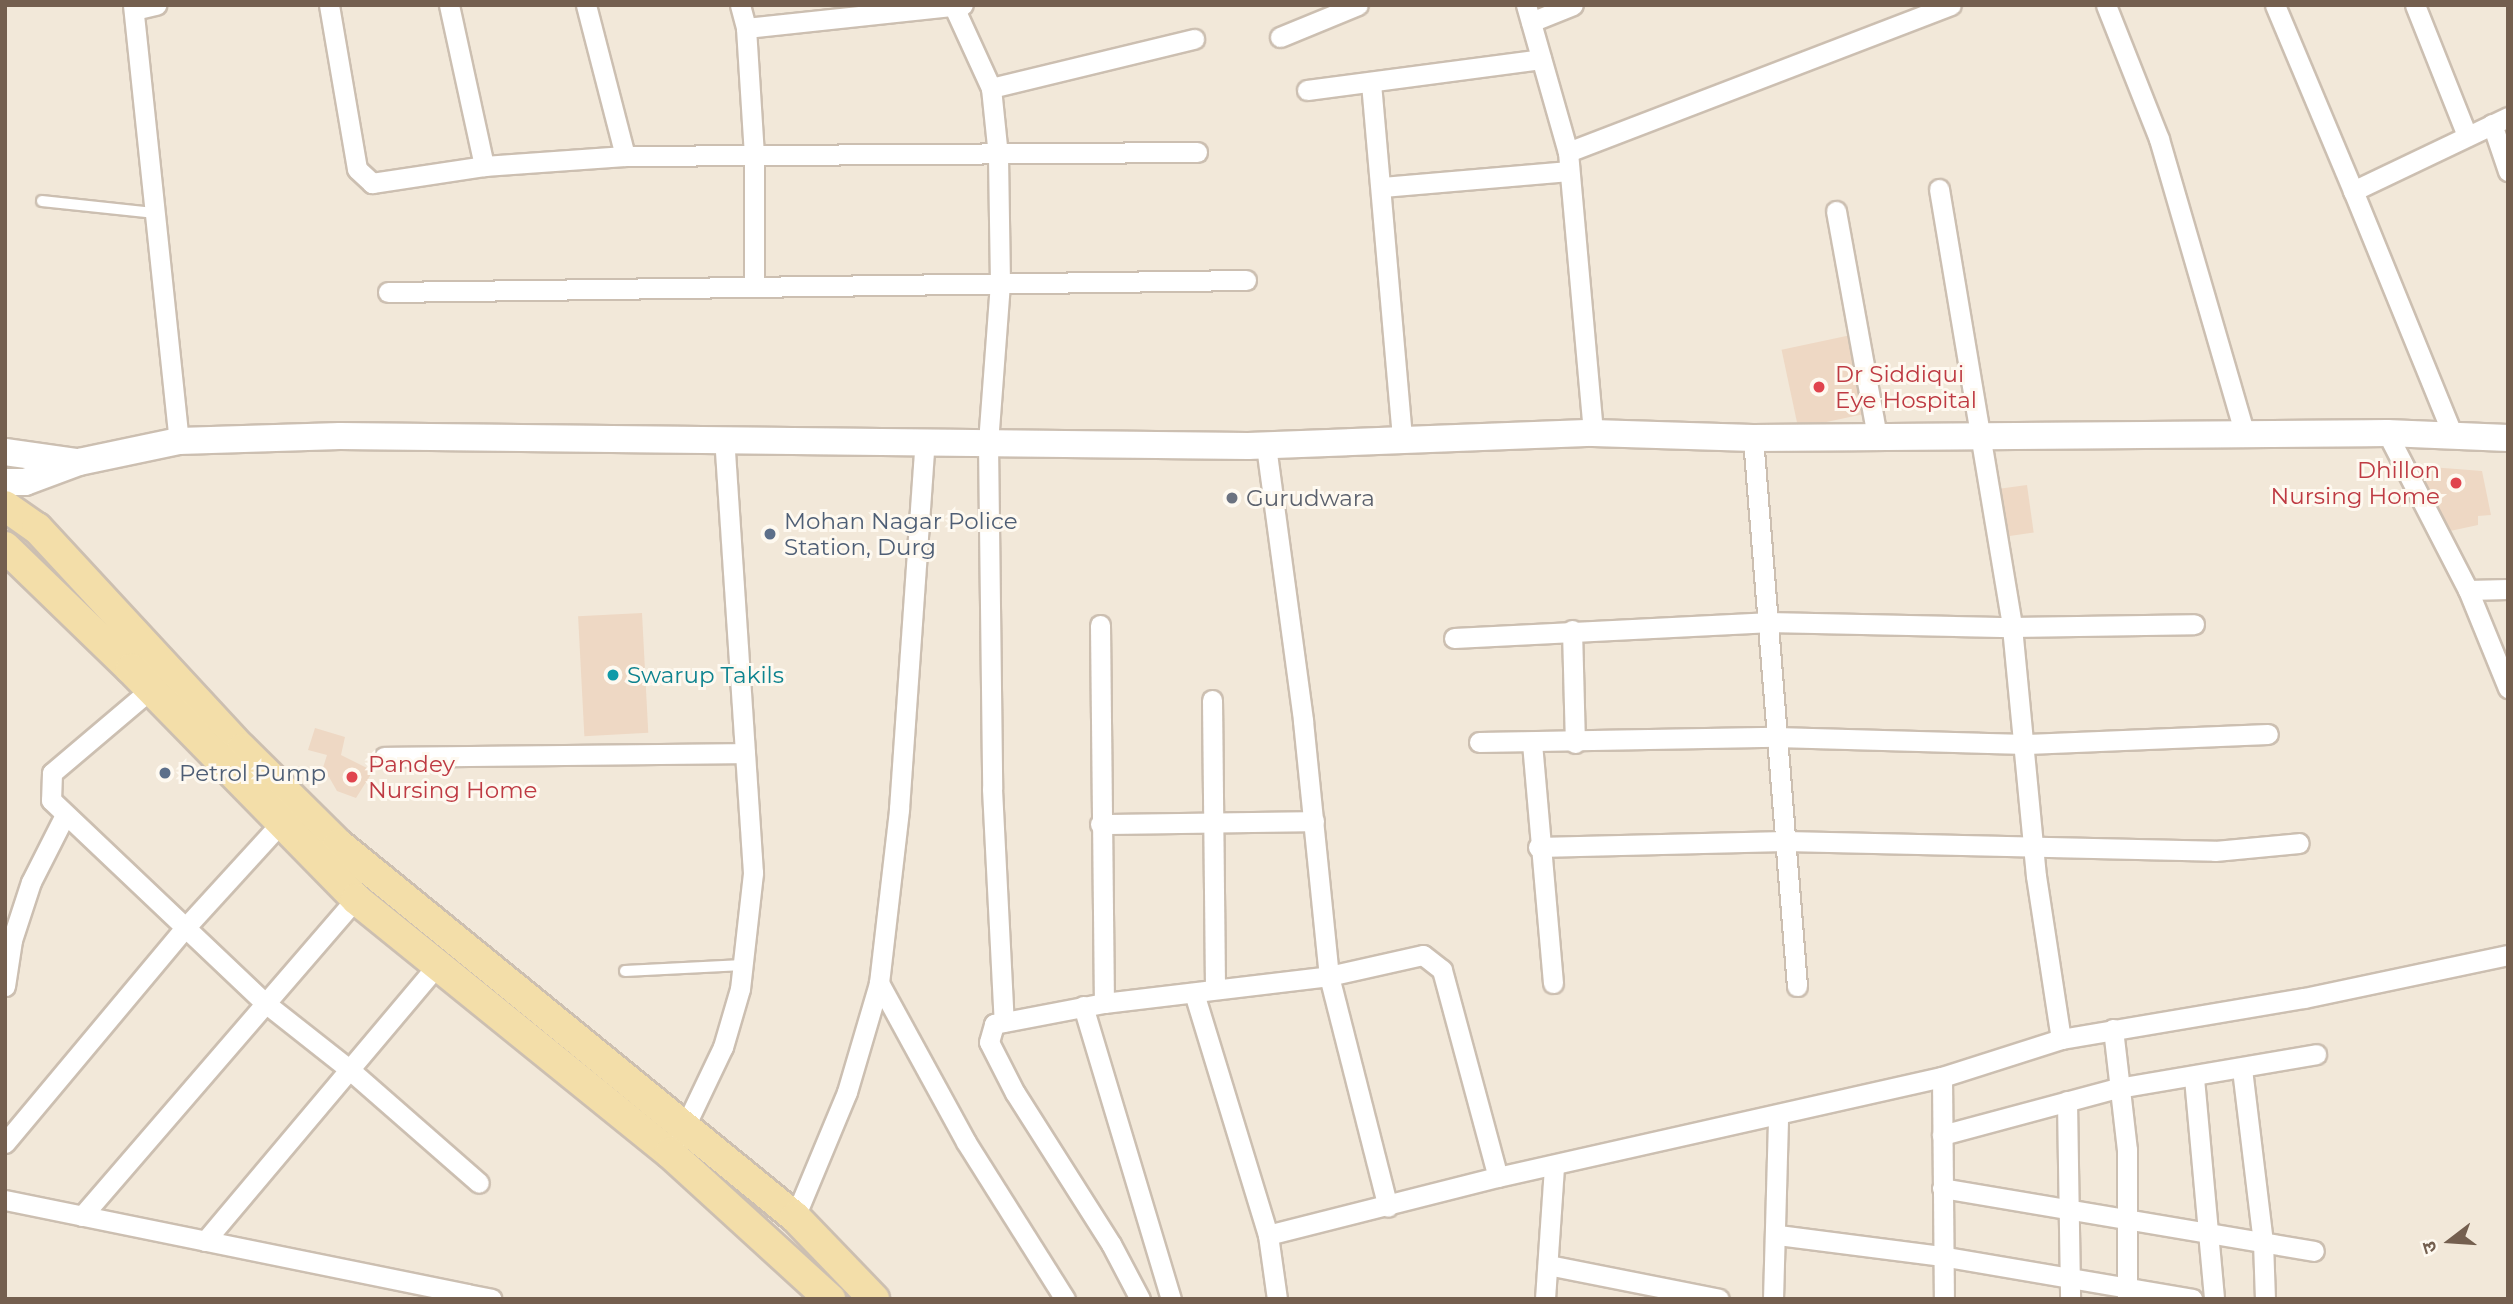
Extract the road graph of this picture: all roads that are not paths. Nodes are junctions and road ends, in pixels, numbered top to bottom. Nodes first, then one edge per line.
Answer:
1 (156, 5) edge
2 (329, 5) edge
3 (449, 5) edge
4 (586, 5) edge
5 (740, 5) edge
6 (1358, 5) edge
7 (1573, 5) edge
8 (1951, 5) edge
9 (2106, 5) edge
10 (2275, 5) edge
11 (2415, 5) edge
12 (957, 6) edge
13 (133, 7) edge
14 (1929, 9) edge
15 (1529, 14) edge
16 (746, 28) junction
17 (1280, 37) dead end
18 (1194, 38) dead end
19 (1541, 59) junction
20 (1371, 83) junction
21 (991, 88) junction
22 (1307, 90) dead end
23 (2500, 120) edge
24 (2468, 136) junction
25 (1197, 152) dead end
26 (754, 155) junction
27 (625, 156) junction
28 (998, 156) junction
29 (1568, 161) junction
30 (484, 166) junction
31 (2508, 171) edge
32 (1383, 187) junction
33 (1939, 189) dead end
34 (2353, 191) junction
35 (42, 201) dead end
36 (1836, 211) dead end
37 (155, 214) junction
38 (1247, 280) dead end
39 (1000, 283) junction
40 (754, 287) junction
41 (388, 292) dead end
42 (1593, 433) junction
43 (2387, 433) junction
44 (2245, 435) junction
45 (1984, 436) junction
46 (1877, 437) junction
47 (1752, 438) junction
48 (2454, 438) junction
49 (2508, 438) edge
50 (1402, 439) junction
51 (179, 440) junction
52 (724, 440) junction
53 (925, 441) junction
54 (988, 442) junction
55 (1266, 446) junction
56 (5, 452) edge
57 (79, 462) junction
58 (5, 482) edge
59 (5, 506) edge
60 (5, 547) edge
61 (2508, 589) edge
62 (2468, 590) junction
63 (120, 617) junction
64 (1767, 622) junction
65 (2194, 624) dead end
66 (1100, 625) dead end
67 (2012, 627) junction
68 (1572, 630) junction
69 (99, 638) junction
70 (1454, 638) dead end
71 (2508, 688) edge
72 (151, 689) junction
73 (1212, 700) dead end
74 (2268, 734) dead end
75 (1776, 737) junction
76 (1479, 742) dead end
77 (1532, 743) junction
78 (1575, 743) junction
79 (2027, 744) junction
80 (745, 753) junction
81 (384, 757) dead end
82 (64, 817) junction
83 (1314, 821) junction
84 (1212, 822) junction
85 (279, 824) junction
86 (1100, 824) junction
87 (1785, 841) junction
88 (2299, 843) dead end
89 (2035, 844) junction
90 (1538, 847) junction
91 (356, 900) junction
92 (185, 928) junction
93 (2508, 955) edge
94 (743, 965) junction
95 (436, 967) junction
96 (625, 971) dead end
97 (1329, 976) junction
98 (879, 983) junction
99 (1553, 983) dead end
100 (5, 986) edge
101 (1797, 986) dead end
102 (1215, 987) junction
103 (1194, 993) junction
104 (264, 1002) junction
105 (1104, 1003) junction
106 (1083, 1006) junction
107 (1004, 1022) junction
108 (2113, 1029) junction
109 (2061, 1039) junction
110 (2316, 1054) dead end
111 (2242, 1069) junction
112 (350, 1070) junction
113 (1942, 1077) junction
114 (2194, 1078) junction
115 (2118, 1088) junction
116 (2067, 1101) junction
117 (1779, 1115) junction
118 (687, 1125) junction
119 (1942, 1135) junction
120 (5, 1143) edge
121 (670, 1153) junction
122 (1554, 1167) junction
123 (1498, 1177) junction
124 (479, 1183) dead end
125 (1941, 1188) junction
126 (5, 1200) edge
127 (1388, 1207) junction
128 (2068, 1210) junction
129 (82, 1216) junction
130 (795, 1217) junction
131 (2127, 1219) junction
132 (2208, 1234) junction
133 (1268, 1235) junction
134 (1778, 1235) junction
135 (205, 1241) junction
136 (2263, 1242) junction
137 (2314, 1251) dead end
138 (1941, 1256) junction
139 (1548, 1265) junction
140 (2069, 1278) junction
141 (2127, 1293) edge
142 (466, 1297) edge
143 (1068, 1298) edge
144 (492, 1299) edge
145 (831, 1299) edge
146 (874, 1299) edge
147 (1140, 1299) edge
148 (1171, 1299) edge
149 (1277, 1299) edge
150 (1545, 1299) edge
151 (1718, 1299) edge
152 (1773, 1299) edge
153 (1944, 1299) edge
154 (2070, 1299) edge
155 (2192, 1299) edge
156 (2214, 1299) edge
157 (2265, 1299) edge

1 - 13 street
2 - 30 street
3 - 30 street
4 - 27 street
5 - 16 street
6 - 17 street
7 - 15 street
8 - 14 street
9 - 44 street
10 - 34 street
11 - 24 street
12 - 16 street
12 - 21 street
13 - 37 street
14 - 29 street
15 - 19 street
16 - 26 street
18 - 21 street
19 - 20 street
19 - 29 street
20 - 22 street
20 - 32 street
21 - 28 street
23 - 24 street
23 - 31 street
24 - 34 street
25 - 28 street
26 - 27 street
26 - 28 street
26 - 40 street
27 - 30 street
28 - 39 street
29 - 32 street
29 - 42 street
32 - 50 street
33 - 45 street
34 - 48 street
35 - 37 lane
36 - 46 street
37 - 51 street
38 - 39 street
39 - 40 street
39 - 54 street
40 - 41 street
42 - 47 street
42 - 50 street
43 - 44 street
43 - 48 street
43 - 62 street
44 - 45 street
45 - 46 street
45 - 67 street
46 - 47 street
47 - 64 street
48 - 49 street
50 - 55 street
51 - 52 street
51 - 57 street
52 - 53 street
52 - 80 street
53 - 54 street
53 - 98 street
54 - 55 street
54 - 107 street
55 - 83 street
56 - 57 street
57 - 58 street
59 - 63 main road
60 - 69 main road
61 - 62 street
62 - 71 street
63 - 69 main road
63 - 118 main road
64 - 67 street
64 - 68 street
64 - 75 street
65 - 67 street
66 - 86 street
67 - 79 street
68 - 70 street
68 - 78 street
69 - 72 main road
72 - 82 street
72 - 85 main road
73 - 84 street
74 - 79 street
75 - 78 street
75 - 79 street
75 - 87 street
76 - 77 street
77 - 78 street
77 - 90 street
79 - 89 street
80 - 81 street
80 - 94 street
82 - 92 street
82 - 100 street
83 - 84 street
83 - 97 street
84 - 86 street
84 - 102 street
85 - 91 main road
85 - 92 street
86 - 105 street
87 - 89 street
87 - 90 street
87 - 101 street
88 - 89 street
89 - 109 street
90 - 99 street
91 - 95 main road
91 - 104 street
92 - 104 street
92 - 120 street
93 - 108 street
94 - 96 lane
94 - 118 street
95 - 112 street
95 - 121 main road
97 - 102 street
97 - 123 street
97 - 127 street
98 - 130 street
98 - 143 street
102 - 103 street
103 - 105 street
103 - 133 street
104 - 112 street
104 - 129 street
105 - 106 street
106 - 107 street
106 - 148 street
107 - 147 street
108 - 109 street
108 - 115 street
109 - 113 street
110 - 111 street
111 - 114 street
111 - 136 street
112 - 124 street
112 - 135 street
113 - 117 street
113 - 119 street
114 - 115 street
114 - 132 street
115 - 116 street
115 - 131 street
116 - 119 street
116 - 128 street
117 - 122 street
117 - 134 street
118 - 121 street
118 - 130 main road
119 - 125 street
121 - 145 main road
122 - 123 street
122 - 139 street
123 - 127 street
125 - 128 street
125 - 138 street
126 - 129 street
127 - 133 street
128 - 131 street
128 - 140 street
129 - 135 street
130 - 146 main road
131 - 132 street
131 - 141 street
132 - 136 street
132 - 156 street
133 - 149 street
134 - 138 street
134 - 152 street
135 - 142 street
136 - 137 street
136 - 157 street
138 - 140 street
138 - 153 street
139 - 150 street
139 - 151 street
140 - 141 street
140 - 154 street
141 - 155 street
142 - 144 street

